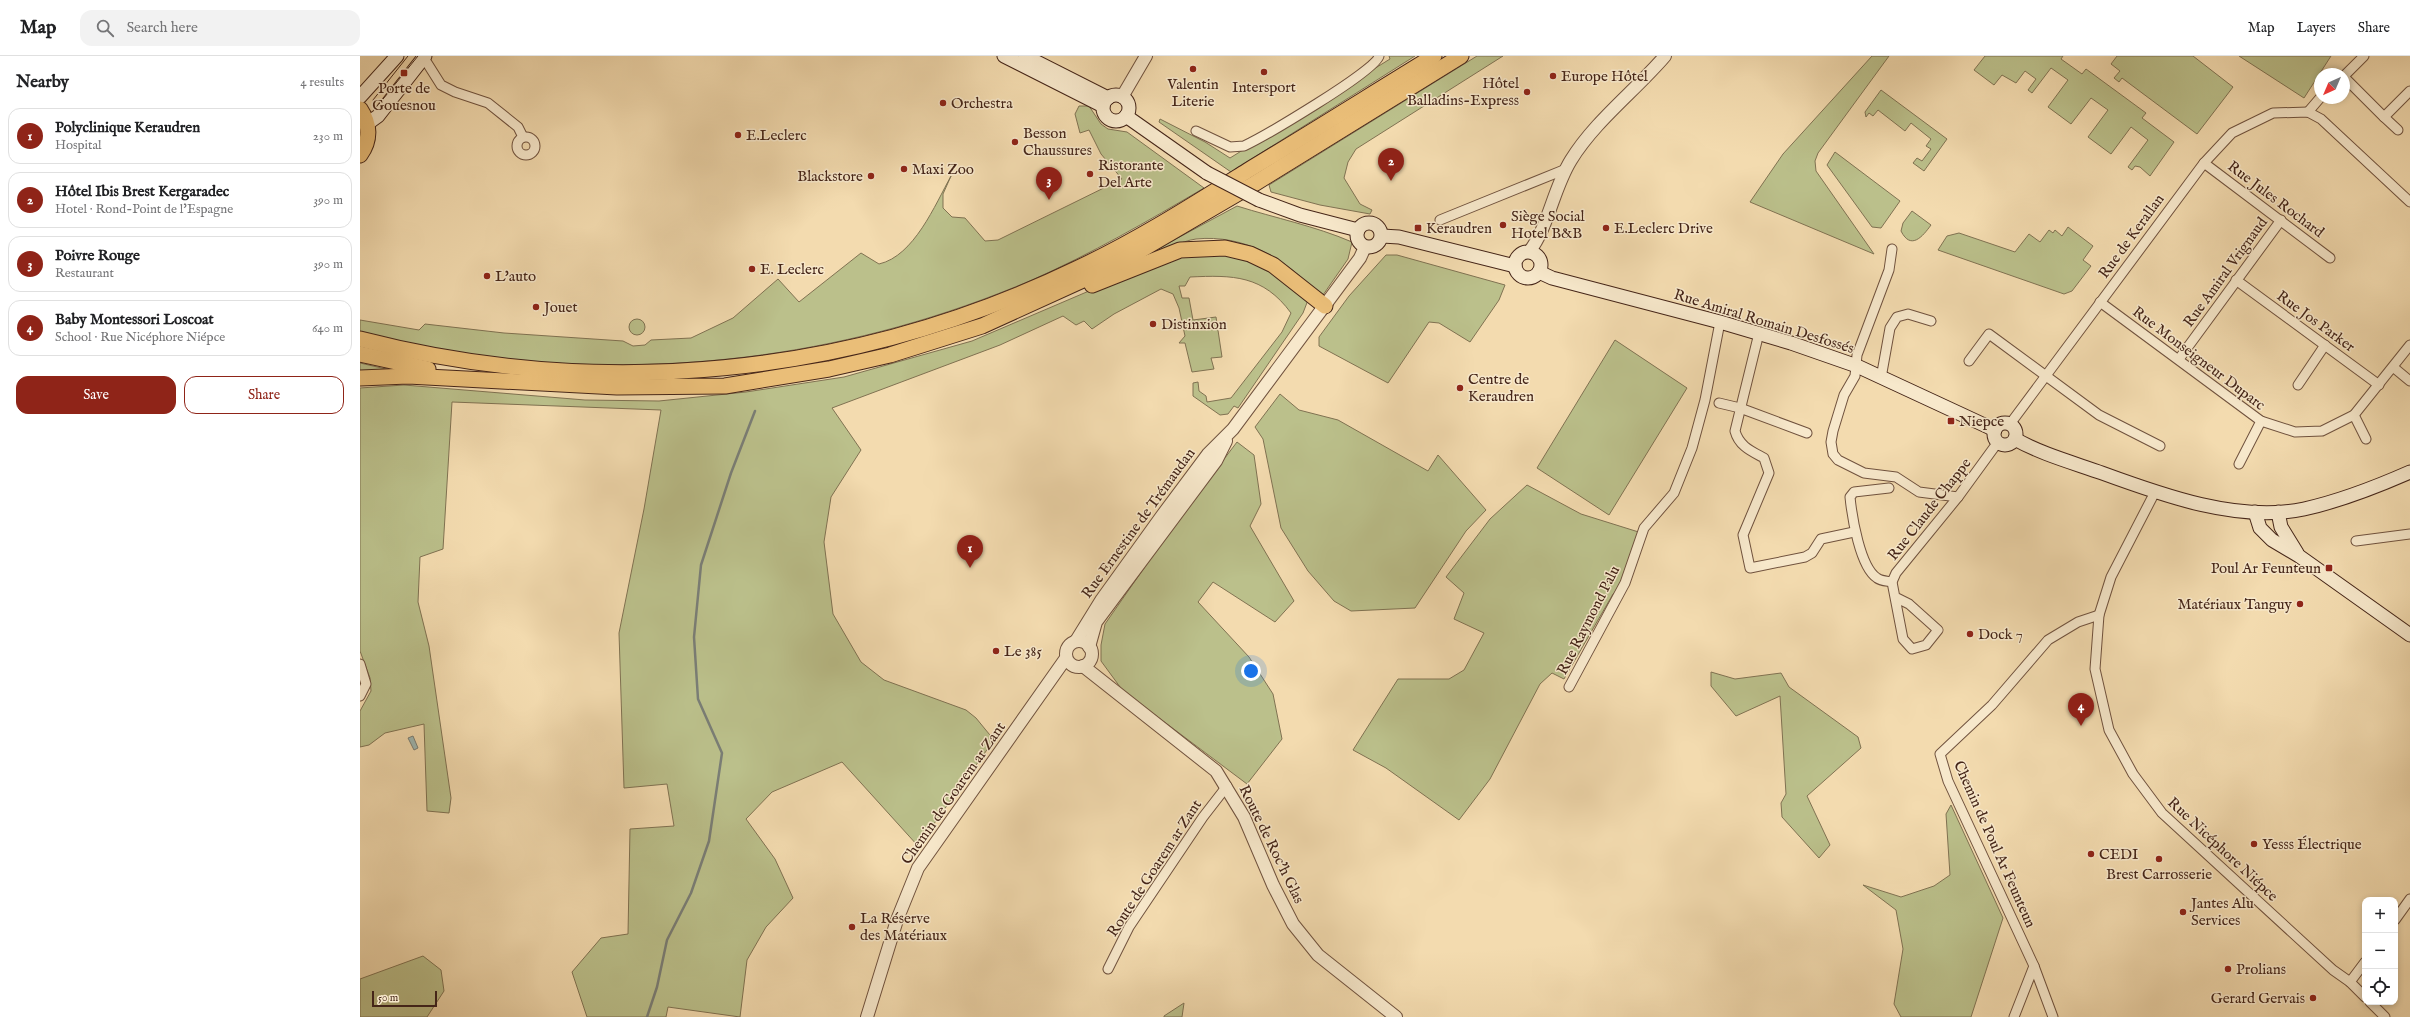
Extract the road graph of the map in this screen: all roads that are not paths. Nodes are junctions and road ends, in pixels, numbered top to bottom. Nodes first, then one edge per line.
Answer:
1 (398, 56) edge
2 (1004, 56) edge
3 (1025, 56) edge
4 (1146, 56) edge
5 (1379, 56) edge
6 (1434, 56) edge
7 (1461, 56) edge
8 (1665, 56) edge
9 (2364, 56) edge
10 (424, 57) edge
11 (2350, 71) edge
12 (2350, 83) edge
13 (2410, 92) edge
14 (360, 97) edge
15 (1122, 97) junction
16 (1105, 102) junction
17 (2315, 104) edge
18 (360, 109) edge
19 (2308, 112) junction
20 (1126, 116) junction
21 (2384, 117) junction
22 (368, 124) junction
23 (2398, 130) dead end
24 (1196, 131) dead end
25 (523, 137) dead end
26 (360, 155) edge
27 (2204, 163) junction
28 (1566, 169) junction
29 (2409, 200) edge
30 (1440, 220) dead end
31 (2280, 220) junction
32 (1358, 230) junction
33 (1382, 236) junction
34 (1365, 246) junction
35 (1892, 249) dead end
36 (1533, 255) junction
37 (2330, 258) dead end
38 (1515, 266) junction
39 (1538, 272) junction
40 (2236, 280) junction
41 (2100, 302) junction
42 (1325, 306) junction
43 (1931, 321) dead end
44 (1720, 322) junction
45 (982, 326) junction
46 (1759, 333) junction
47 (360, 339) edge
48 (2325, 345) junction
49 (2410, 345) edge
50 (360, 354) edge
51 (2179, 359) junction
52 (1969, 361) dead end
53 (1857, 366) junction
54 (2393, 367) junction
55 (2044, 375) junction
56 (360, 378) edge
57 (468, 378) junction
58 (1881, 378) junction
59 (2410, 381) edge
60 (2380, 385) junction
61 (2298, 386) dead end
62 (1719, 403) dead end
63 (1740, 408) junction
64 (2354, 415) junction
65 (2261, 421) junction
66 (2010, 424) junction
67 (1233, 429) junction
68 (1807, 433) dead end
69 (1996, 436) junction
70 (2015, 439) junction
71 (2366, 439) dead end
72 (2160, 446) dead end
73 (2239, 464) dead end
74 (2410, 472) edge
75 (1889, 488) dead end
76 (2155, 492) junction
77 (1958, 497) junction
78 (2255, 512) junction
79 (2278, 512) junction
80 (1854, 532) junction
81 (2410, 534) edge
82 (2356, 541) dead end
83 (2299, 556) junction
84 (1892, 582) junction
85 (1895, 597) junction
86 (2099, 615) junction
87 (2410, 635) edge
88 (1076, 641) junction
89 (1090, 650) junction
90 (1074, 663) junction
91 (360, 664) edge
92 (1569, 687) dead end
93 (1113, 691) junction
94 (360, 696) edge
95 (1227, 786) junction
96 (2410, 899) edge
97 (2398, 916) edge
98 (2034, 966) junction
99 (2362, 966) edge
100 (1108, 969) dead end
101 (2350, 982) junction
102 (2362, 994) edge
103 (2373, 1005) edge
104 (867, 1017) edge
105 (1396, 1017) edge
106 (2014, 1017) edge
107 (2053, 1017) edge
108 (2385, 1017) edge

1 - 14 main road
2 - 16 main road
3 - 16 main road
4 - 15 street
5 - 24 street
6 - 47 main road
7 - 45 main road
8 - 28 street
9 - 11 street
10 - 22 main road
10 - 25 street
12 - 21 street
13 - 21 street
15 - 16 main road
15 - 20 main road
16 - 20 main road
17 - 19 street
18 - 22 main road
19 - 27 street, Rue de Kerallan
19 - 29 street
20 - 32 main road, bridge
21 - 23 street
22 - 26 main road
27 - 31 street, Rue Jules Rochard
27 - 41 street, Rue de Kerallan
28 - 30 street
28 - 36 street
31 - 37 street, Rue Jules Rochard
31 - 40 street, Rue Amiral Vrignaud
32 - 33 main road
32 - 34 main road
33 - 34 main road
33 - 38 main road
34 - 42 street, Rue Ernestine de Trémaudan
35 - 53 street
36 - 38 main road
36 - 39 main road
38 - 39 main road
39 - 44 main road, Rue Amiral Romain Desfossés
40 - 48 street, Rue Jos Parker
40 - 51 street, Rue Amiral Vrignaud
41 - 51 street, Rue Monseigneur Duparc
41 - 55 street, Rue de Kerallan
42 - 45 main road
42 - 67 street, Rue Ernestine de Trémaudan
43 - 58 street
44 - 46 main road, Rue Amiral Romain Desfossés
44 - 92 street, Rue Raymond Palu
45 - 57 main road
46 - 53 main road, Rue Amiral Romain Desfossés
46 - 63 street
48 - 60 street, Rue Jos Parker
48 - 61 street
49 - 54 street, Rue Monseigneur Duparc
50 - 57 main road
51 - 65 street, Rue Monseigneur Duparc
52 - 55 street
53 - 58 main road, Rue Amiral Romain Desfossés
53 - 77 street
54 - 59 street
54 - 60 street, Rue Monseigneur Duparc
55 - 66 street, Rue de Kerallan
55 - 72 street
56 - 57 main road
58 - 69 main road, Rue Amiral Romain Desfossés
60 - 64 street, Rue Monseigneur Duparc
62 - 63 street
63 - 68 street
63 - 80 street
64 - 65 street, Rue Monseigneur Duparc
64 - 71 street
65 - 73 street
66 - 69 main road
66 - 70 main road
67 - 88 street, Rue Ernestine de Trémaudan
67 - 89 street, Rue Ernestine de Trémaudan
69 - 70 main road
69 - 77 street, Rue Claude Chappe
70 - 76 main road
74 - 79 main road
75 - 80 street
76 - 78 main road
76 - 86 street, Rue Nicéphore Niépce
77 - 84 street, Rue Claude Chappe
78 - 79 main road
78 - 83 main road
79 - 83 main road
80 - 84 street
81 - 82 street
83 - 87 main road
84 - 85 street, Rue Claude Chappe
85 - 85 street, Rue Claude Chappe
86 - 98 street, Chemin de Poul Ar Feunteun
86 - 101 street, Rue Nicéphore Niépce
88 - 89 street
88 - 90 street
89 - 90 street
89 - 93 street, Route de Roc'h Glas
90 - 93 street, Route de Roc'h Glas
90 - 104 street, Chemin de Goarem ar Zant
91 - 94 street
93 - 95 street, Route de Roc'h Glas
95 - 100 street, Route de Goarem ar Zant
95 - 105 street, Route de Roc'h Glas
96 - 97 street
98 - 106 street
98 - 107 street, Chemin de Poul Ar Feunteun
99 - 101 street
101 - 102 street, Rue Nicéphore Niépce
103 - 108 street

